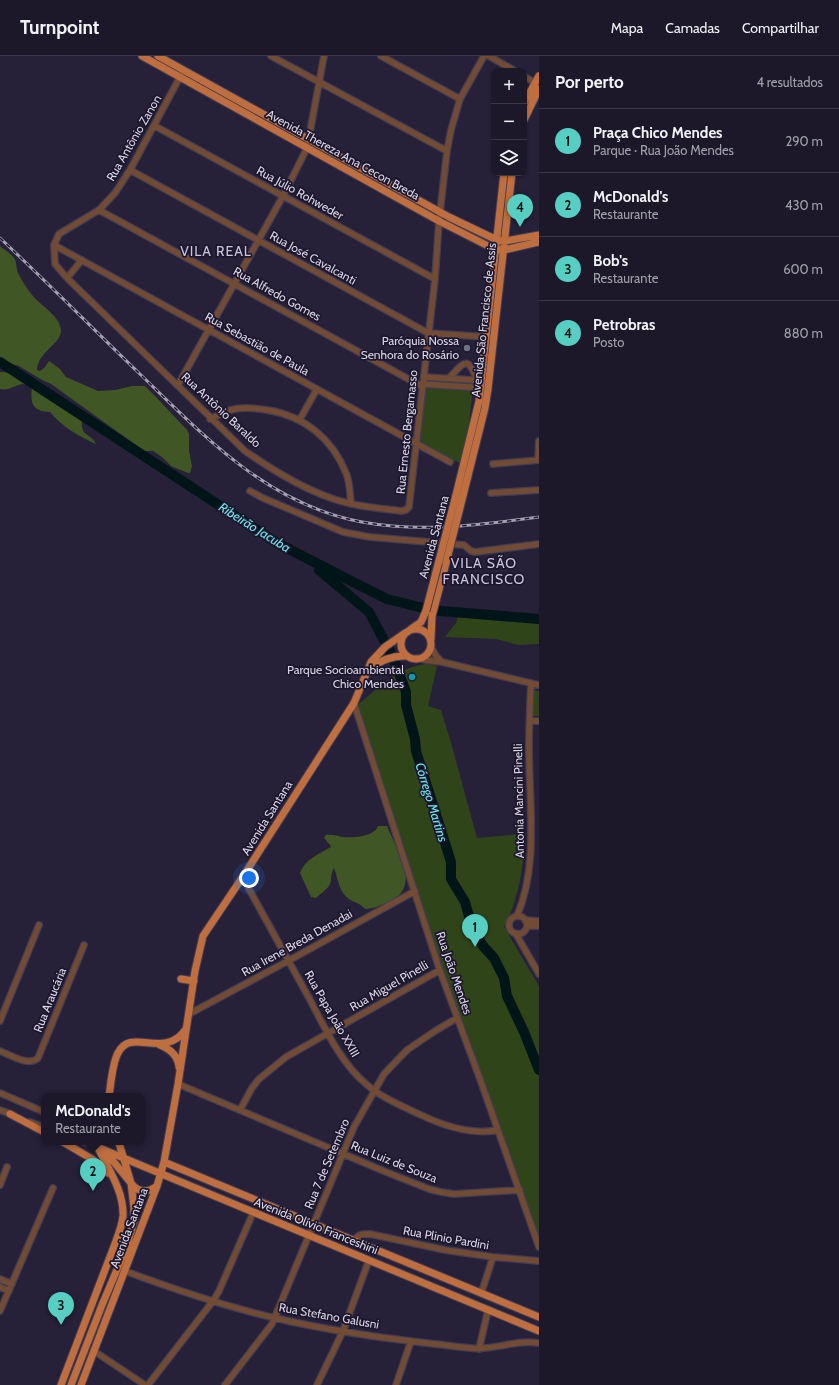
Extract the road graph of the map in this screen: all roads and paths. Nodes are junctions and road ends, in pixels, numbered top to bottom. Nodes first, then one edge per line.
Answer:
1 (142, 56) edge
2 (158, 56) edge
3 (271, 56) edge
4 (324, 56) edge
5 (381, 56) edge
6 (484, 56) edge
7 (488, 56) edge
8 (510, 68) edge
9 (183, 71) junction
10 (180, 78) junction
11 (527, 78) edge
12 (319, 83) junction
13 (538, 83) edge
14 (460, 99) junction
15 (527, 99) edge
16 (527, 112) edge
17 (155, 126) junction
18 (309, 139) junction
19 (307, 148) junction
20 (447, 151) junction
21 (130, 170) junction
22 (504, 176) edge
23 (512, 176) edge
24 (283, 196) junction
25 (99, 210) junction
26 (440, 212) junction
27 (439, 221) junction
28 (539, 235) edge
29 (258, 240) junction
30 (497, 240) junction
31 (504, 241) junction
32 (539, 242) edge
33 (54, 245) junction
34 (496, 250) junction
35 (504, 250) junction
36 (82, 260) junction
37 (67, 278) junction
38 (435, 279) junction
39 (235, 284) junction
40 (209, 330) junction
41 (428, 333) junction
42 (486, 337) junction
43 (494, 337) junction
44 (424, 377) junction
45 (449, 378) junction
46 (483, 380) junction
47 (178, 385) junction
48 (423, 386) junction
49 (485, 388) junction
50 (317, 389) junction
51 (210, 418) junction
52 (300, 420) junction
53 (539, 441) edge
54 (416, 444) junction
55 (538, 460) edge
56 (450, 462) dead end
57 (493, 464) dead end
58 (466, 468) joint
59 (539, 490) edge
60 (250, 491) dead end
61 (491, 493) dead end
62 (460, 496) junction
63 (351, 504) junction
64 (410, 507) joint
65 (539, 544) edge
66 (408, 631) junction
67 (431, 644) junction
68 (407, 656) junction
69 (418, 658) junction
70 (442, 662) junction
71 (368, 669) junction
72 (531, 683) junction
73 (539, 685) edge
74 (354, 703) junction
75 (530, 721) junction
76 (539, 721) edge
77 (244, 876) junction
78 (239, 883) junction
79 (249, 889) junction
80 (414, 891) junction
81 (517, 916) junction
82 (539, 921) edge
83 (526, 923) junction
84 (39, 925) dead end
85 (539, 926) edge
86 (516, 934) junction
87 (84, 945) dead end
88 (288, 961) junction
89 (440, 970) junction
90 (539, 974) edge
91 (180, 979) dead end
92 (194, 981) junction
93 (189, 1014) junction
94 (457, 1018) junction
95 (0, 1021) edge
96 (186, 1029) junction
97 (328, 1034) junction
98 (158, 1044) junction
99 (0, 1051) edge
100 (180, 1073) junction
101 (178, 1084) junction
102 (375, 1091) junction
103 (0, 1093) edge
104 (110, 1093) edge
105 (0, 1110) edge
106 (240, 1110) junction
107 (41, 1111) edge
108 (10, 1114) junction
109 (41, 1126) edge
110 (41, 1130) edge
111 (498, 1130) junction
112 (68, 1145) edge
113 (97, 1145) edge
114 (120, 1145) edge
115 (342, 1153) junction
116 (124, 1158) junction
117 (164, 1162) junction
118 (7, 1167) dead end
119 (160, 1173) junction
120 (112, 1178) junction
121 (131, 1183) junction
122 (0, 1185) edge
123 (157, 1186) junction
124 (53, 1188) dead end
125 (520, 1190) junction
126 (253, 1213) junction
127 (314, 1224) junction
128 (309, 1235) junction
129 (354, 1241) junction
130 (127, 1246) junction
131 (539, 1247) edge
132 (493, 1257) junction
133 (369, 1260) junction
134 (539, 1261) edge
135 (125, 1271) junction
136 (0, 1279) edge
137 (0, 1287) edge
138 (10, 1287) junction
139 (482, 1294) junction
140 (213, 1301) junction
141 (488, 1310) junction
142 (0, 1311) edge
143 (539, 1317) edge
144 (275, 1318) junction
145 (85, 1323) junction
146 (343, 1331) junction
147 (539, 1331) edge
148 (411, 1341) junction
149 (538, 1341) edge
150 (479, 1349) junction
151 (94, 1352) junction
152 (61, 1385) edge
153 (71, 1385) edge
154 (81, 1385) edge
155 (147, 1385) edge
156 (225, 1385) edge
157 (317, 1385) edge
158 (396, 1385) edge

1 - 10 main road, Avenida Thereza Ana Cecon Breda
2 - 9 main road, Avenida Thereza Ana Cecon Breda
3 - 12 street
4 - 12 street
5 - 14 street
6 - 14 street, Rua Ernesto Bergamasso
7 - 8 street
9 - 10 street, Rua Antônio Zanon
9 - 18 main road, Avenida Thereza Ana Cecon Breda
10 - 17 street, Rua Antônio Zanon
10 - 19 main road, Avenida Thereza Ana Cecon Breda
11 - 13 street
12 - 18 street
12 - 20 street
13 - 15 main road
13 - 16 main road
14 - 20 street, Rua Ernesto Bergamasso
17 - 21 street, Rua Antônio Zanon
17 - 24 street, Rua Júlio Rohweder
18 - 19 street
18 - 26 main road, Avenida Thereza Ana Cecon Breda
19 - 24 street
19 - 27 main road, Avenida Thereza Ana Cecon Breda
20 - 26 street, Rua Ernesto Bergamasso
21 - 25 street, Rua Antônio Zanon
21 - 29 street, Rua José Cavalcanti
22 - 30 main road, Avenida São Francisco de Assis
23 - 31 main road, Avenida São Francisco de Assis
24 - 29 street
24 - 38 street, Rua Júlio Rohweder
25 - 33 street, Rua Antônio Zanon
25 - 39 street, Rua Alfredo Gomes
26 - 27 street, Rua Ernesto Bergamasso
26 - 30 main road, Avenida Thereza Ana Cecon Breda
27 - 34 main road, Avenida Thereza Ana Cecon Breda
27 - 38 street, Rua Ernesto Bergamasso
28 - 31 main road, Avenida Thereza Ana Cecon Breda
29 - 39 street
29 - 41 street, Rua José Cavalcanti
30 - 31 main road, Avenida Thereza Ana Cecon Breda
30 - 34 main road, Avenida São Francisco de Assis
31 - 35 main road, Avenida São Francisco de Assis
32 - 35 main road, Avenida Thereza Ana Cecon Breda
33 - 36 street, Rua Sebastião de Paula
33 - 37 street, Rua Antônio Baraldo
34 - 35 main road, Avenida Thereza Ana Cecon Breda
34 - 42 main road, Avenida São Francisco de Assis
35 - 43 main road, Avenida São Francisco de Assis
36 - 37 street
36 - 40 street, Rua Sebastião de Paula
37 - 47 street, Rua Antônio Baraldo
38 - 41 street, Rua Ernesto Bergamasso
39 - 40 street
39 - 48 street, Rua Alfredo Gomes
40 - 47 street
40 - 50 street, Rua Sebastião de Paula
41 - 42 street, Rua José Cavalcanti
41 - 44 street, Rua Ernesto Bergamasso
42 - 43 street, Rua José Cavalcanti
42 - 46 main road, Avenida São Francisco de Assis
43 - 46 main road, Avenida São Francisco de Assis
44 - 45 street
44 - 48 street, Rua Ernesto Bergamasso
45 - 46 street
45 - 46 street
46 - 49 main road, Avenida São Francisco de Assis
47 - 51 street, Rua Antônio Baraldo
48 - 49 street
48 - 54 street, Rua Ernesto Bergamasso
49 - 58 main road, Avenida São Francisco de Assis
50 - 52 street
50 - 54 street, Rua Sebastião de Paula
51 - 52 street
51 - 63 street, Rua Antônio Baraldo
52 - 63 street
53 - 55 street
54 - 56 street, Rua Sebastião de Paula
54 - 64 street, Rua Ernesto Bergamasso
55 - 57 street
58 - 62 main road, Avenida Santana
59 - 61 street
60 - 65 street
62 - 66 main road, Avenida Santana, bridge
62 - 67 main road, Avenida Santana, bridge
63 - 64 street, Rua Antônio Baraldo
66 - 67 main road
66 - 68 main road
66 - 71 main road, Avenida Santana
67 - 69 main road
67 - 70 street
68 - 69 main road
68 - 71 main road
69 - 70 street
70 - 72 street
71 - 74 main road, Avenida Santana
72 - 73 street
72 - 75 street, Antonia Mancini Pinelli
74 - 77 main road, Avenida Santana
74 - 80 street, Rua João Mendes
75 - 76 street
75 - 81 street, Antonia Mancini Pinelli
77 - 78 main road, Avenida Santana
77 - 79 street, Rua Papa João XXIII
78 - 79 street
78 - 92 main road, Avenida Santana
79 - 88 street, Rua Papa João XXIII
80 - 88 street, Rua Irene Breda Denadai
80 - 89 street, Rua João Mendes
81 - 83 street
81 - 86 street
82 - 83 street
83 - 85 street
83 - 86 street
84 - 95 street
86 - 90 street
87 - 99 street, Rua Araucária
88 - 93 street, Rua Irene Breda Denadai
88 - 97 street, Rua Papa João XXIII
89 - 94 street, Rua João Mendes
89 - 97 street, Rua Miguel Pinelli
91 - 92 main road
92 - 93 main road, Avenida Santana
93 - 96 main road, Avenida Santana
94 - 102 street, Rua 7 de Setembro
94 - 111 street, Rua João Mendes
96 - 98 main road, Avenida Santana
96 - 100 main road, Avenida Santana
97 - 102 street, Rua Papa João XXIII
97 - 106 street, Rua Miguel Pinelli
98 - 100 main road, Avenida Santana
98 - 104 main road, Avenida Santana
100 - 101 main road, Avenida Santana
101 - 106 street, Rua Luiz de Souza
101 - 117 main road, Avenida Santana
102 - 111 street, Rua Papa João XXIII
102 - 115 street, Rua 7 de Setembro
103 - 107 street
105 - 108 street
106 - 115 street, Rua Luiz de Souza
108 - 109 street
108 - 110 main road
111 - 125 street, Rua João Mendes
112 - 120 main road
113 - 116 main road, Avenida Olívio Franceshini
113 - 120 main road
113 - 121 main road, Avenida Santana
114 - 116 main road
115 - 125 street, Rua Luiz de Souza
115 - 127 street, Rua 7 de Setembro
116 - 119 main road, Avenida Olívio Franceshini
116 - 121 main road
117 - 119 main road, Avenida Santana
117 - 127 main road, Avenida Olívio Franceshini
118 - 122 street
119 - 123 main road, Avenida Santana
119 - 126 main road, Avenida Olívio Franceshini
120 - 145 main road
121 - 123 main road
121 - 130 main road, Avenida Santana
123 - 135 main road, Avenida Santana
124 - 138 street
125 - 131 street, Rua João Mendes
126 - 128 main road, Avenida Olívio Franceshini
126 - 140 street
127 - 128 street, Rua 7 de Setembro
127 - 129 main road, Avenida Olívio Franceshini
128 - 133 main road, Avenida Olívio Franceshini
128 - 144 street, Rua 7 de Setembro
129 - 132 street, Rua Plinio Pardini
129 - 139 main road, Avenida Olívio Franceshini
130 - 145 main road
130 - 153 main road, Avenida Santana
132 - 134 street, Rua Plinio Pardini
132 - 139 street
133 - 141 main road, Avenida Olívio Franceshini
133 - 146 street
135 - 140 street, Rua Stefano Galusni
135 - 151 main road, Avenida Santana
136 - 138 street
137 - 138 street
138 - 142 street
139 - 143 main road, Avenida Olívio Franceshini
140 - 144 street, Rua Stefano Galusni
140 - 155 street
141 - 147 main road, Avenida Olívio Franceshini
141 - 150 street
144 - 146 street, Rua Stefano Galusni
144 - 156 street, Rua 7 de Setembro
145 - 152 main road
146 - 148 street, Rua Stefano Galusni
146 - 157 street
148 - 150 street, Rua Stefano Galusni
148 - 158 street
149 - 150 street, Rua Stefano Galusni
151 - 153 main road
151 - 154 main road, Avenida Santana
151 - 155 street

